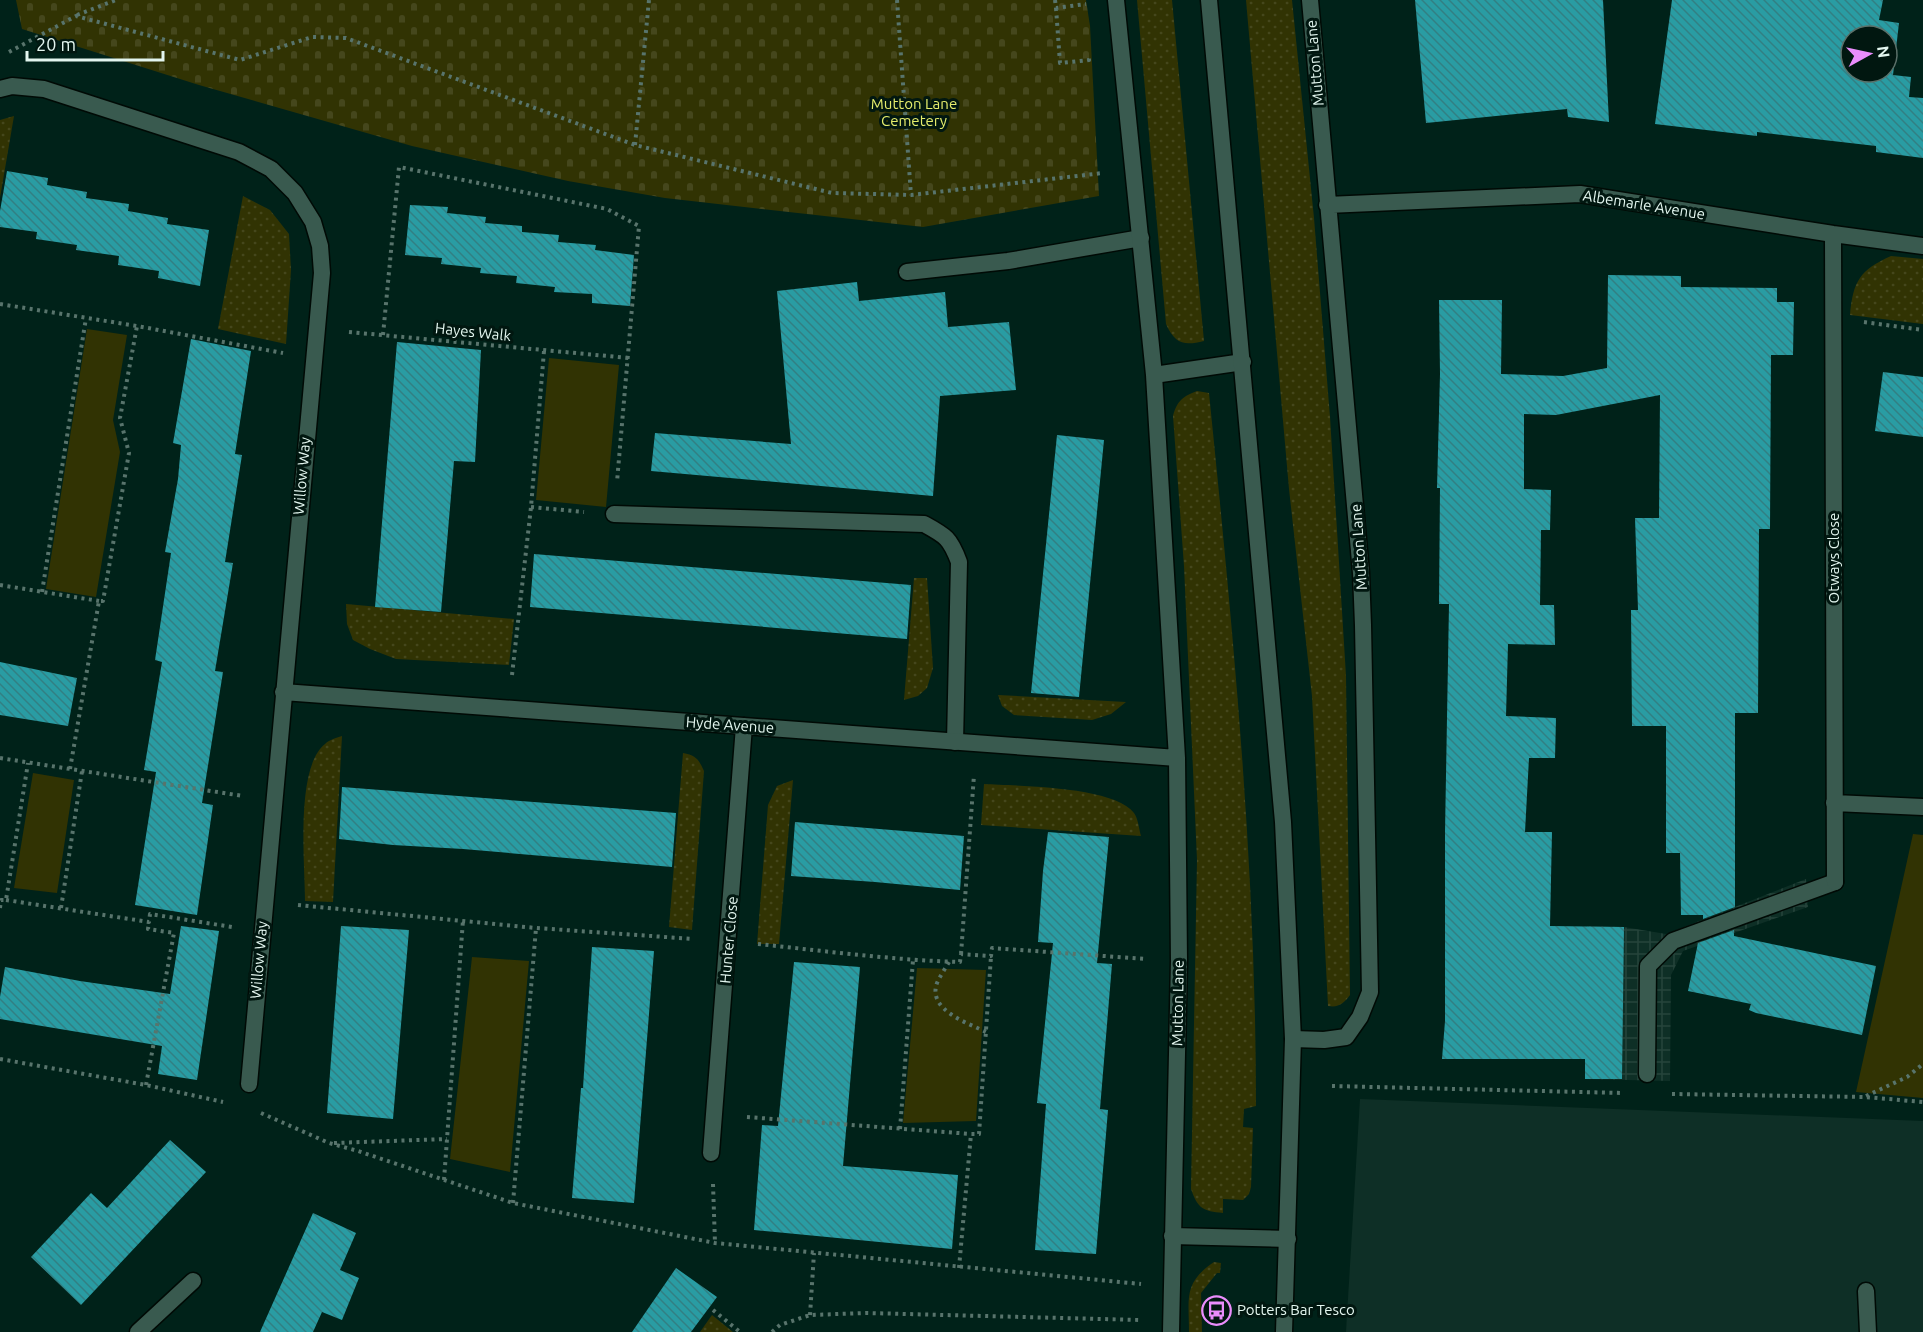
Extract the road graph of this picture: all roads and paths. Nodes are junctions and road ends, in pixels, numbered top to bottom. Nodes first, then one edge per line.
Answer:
1 (116, 0) edge
2 (649, 0) edge
3 (897, 0) edge
4 (1055, 0) edge
5 (1116, 0) edge
6 (1209, 0) edge
7 (1310, 0) edge
8 (1056, 8) junction
9 (76, 16) junction
10 (1085, 16) dead end
11 (1088, 49) dead end
12 (6, 87) edge
13 (635, 145) junction
14 (1133, 170) junction
15 (910, 195) junction
16 (1327, 205) junction
17 (1833, 234) junction
18 (1141, 238) junction
19 (1923, 246) edge
20 (907, 272) dead end
21 (0, 304) edge
22 (86, 318) junction
23 (1833, 318) junction
24 (137, 326) junction
25 (316, 328) junction
26 (1923, 330) edge
27 (383, 335) junction
28 (544, 351) junction
29 (629, 358) junction
30 (313, 359) junction
31 (1243, 362) junction
32 (1154, 375) junction
33 (531, 507) junction
34 (614, 514) junction
35 (0, 585) edge
36 (42, 592) junction
37 (99, 601) junction
38 (283, 692) junction
39 (508, 709) junction
40 (744, 726) junction
41 (955, 742) junction
42 (976, 743) junction
43 (0, 758) edge
44 (1178, 758) junction
45 (28, 762) junction
46 (70, 769) junction
47 (82, 771) junction
48 (274, 801) junction
49 (1834, 803) junction
50 (1923, 807) edge
51 (6, 900) junction
52 (265, 902) junction
53 (0, 908) edge
54 (61, 908) junction
55 (463, 920) junction
56 (149, 922) junction
57 (536, 928) junction
58 (261, 931) junction
59 (729, 941) junction
60 (961, 954) junction
61 (991, 956) junction
62 (913, 960) junction
63 (1179, 961) junction
64 (949, 962) junction
65 (986, 1032) junction
66 (1293, 1039) junction
67 (0, 1059) edge
68 (1923, 1064) edge
69 (1647, 1074) dead end
70 (147, 1084) junction
71 (249, 1084) dead end
72 (1865, 1097) dead end
73 (225, 1102) dead end
74 (258, 1112) dead end
75 (713, 1115) junction
76 (900, 1129) junction
77 (971, 1134) junction
78 (447, 1139) junction
79 (330, 1143) junction
80 (711, 1154) joint
81 (444, 1180) junction
82 (513, 1203) junction
83 (1172, 1236) junction
84 (1288, 1239) junction
85 (715, 1243) junction
86 (814, 1253) junction
87 (959, 1268) junction
88 (193, 1281) dead end
89 (1172, 1286) junction
90 (1866, 1291) dead end
91 (713, 1310) dead end
92 (810, 1315) junction
93 (1171, 1326) edge
94 (138, 1332) edge
95 (740, 1332) edge
96 (772, 1332) edge
97 (1284, 1332) edge
98 (1868, 1332) edge

1 - 9 path
2 - 13 path
3 - 15 path
4 - 8 path
5 - 14 street, Mutton Lane
6 - 31 street
7 - 16 street, Mutton Lane
8 - 10 path
8 - 11 path
9 - 12 path
9 - 13 path
12 - 25 street, Willow Way
13 - 15 path
14 - 15 path
14 - 18 street, Mutton Lane
16 - 17 street, Albemarle Avenue
16 - 66 street, Mutton Lane
17 - 19 street, Albemarle Avenue
17 - 23 street, Otways Close
18 - 20 street
18 - 32 street, Mutton Lane
21 - 22 path
22 - 24 path
22 - 36 path
23 - 26 path
23 - 49 street, Otways Close
24 - 30 path
24 - 37 path
25 - 27 path, Hayes Walk
25 - 30 street, Willow Way
27 - 28 path, Hayes Walk
27 - 29 path
28 - 29 path, Hayes Walk
28 - 33 path
29 - 34 path
30 - 38 street, Willow Way
31 - 32 street
31 - 66 street
32 - 44 street, Mutton Lane
33 - 34 path
33 - 39 path
34 - 41 street
35 - 36 path
36 - 37 path
37 - 46 path
38 - 39 street, Hyde Avenue
38 - 48 street, Willow Way
39 - 40 street, Hyde Avenue
40 - 41 street, Hyde Avenue
40 - 59 street, Hunter Close
41 - 42 street, Hyde Avenue
42 - 44 street, Hyde Avenue
42 - 60 path
43 - 45 path
44 - 63 street, Mutton Lane
45 - 46 path
45 - 51 path
46 - 47 path
47 - 48 path
47 - 54 path
48 - 52 street, Willow Way
49 - 50 street
49 - 69 street, Otways Close
51 - 53 path
51 - 54 path
52 - 55 path
52 - 58 street, Willow Way
54 - 56 path
55 - 57 path
55 - 78 path
56 - 58 path
56 - 70 path
57 - 59 path
57 - 82 path
58 - 71 street, Willow Way
59 - 62 path
59 - 75 street, Hunter Close
60 - 61 path
60 - 64 path
61 - 63 path
61 - 65 path
62 - 64 path
62 - 76 path
63 - 83 street, Mutton Lane
64 - 65 path
65 - 77 path
66 - 84 street
67 - 70 path
68 - 72 path
70 - 73 path
74 - 79 path
75 - 76 path
75 - 80 street, Hunter Close
76 - 77 path
77 - 87 path
78 - 79 path
78 - 81 path
79 - 81 path
80 - 85 path
81 - 82 path
82 - 85 path
83 - 84 street
83 - 89 street, Mutton Lane
84 - 97 street
85 - 86 path
86 - 87 path
86 - 92 path
87 - 89 path
88 - 94 street
89 - 93 street, Mutton Lane
90 - 98 street
91 - 95 path
92 - 93 path
92 - 96 path

